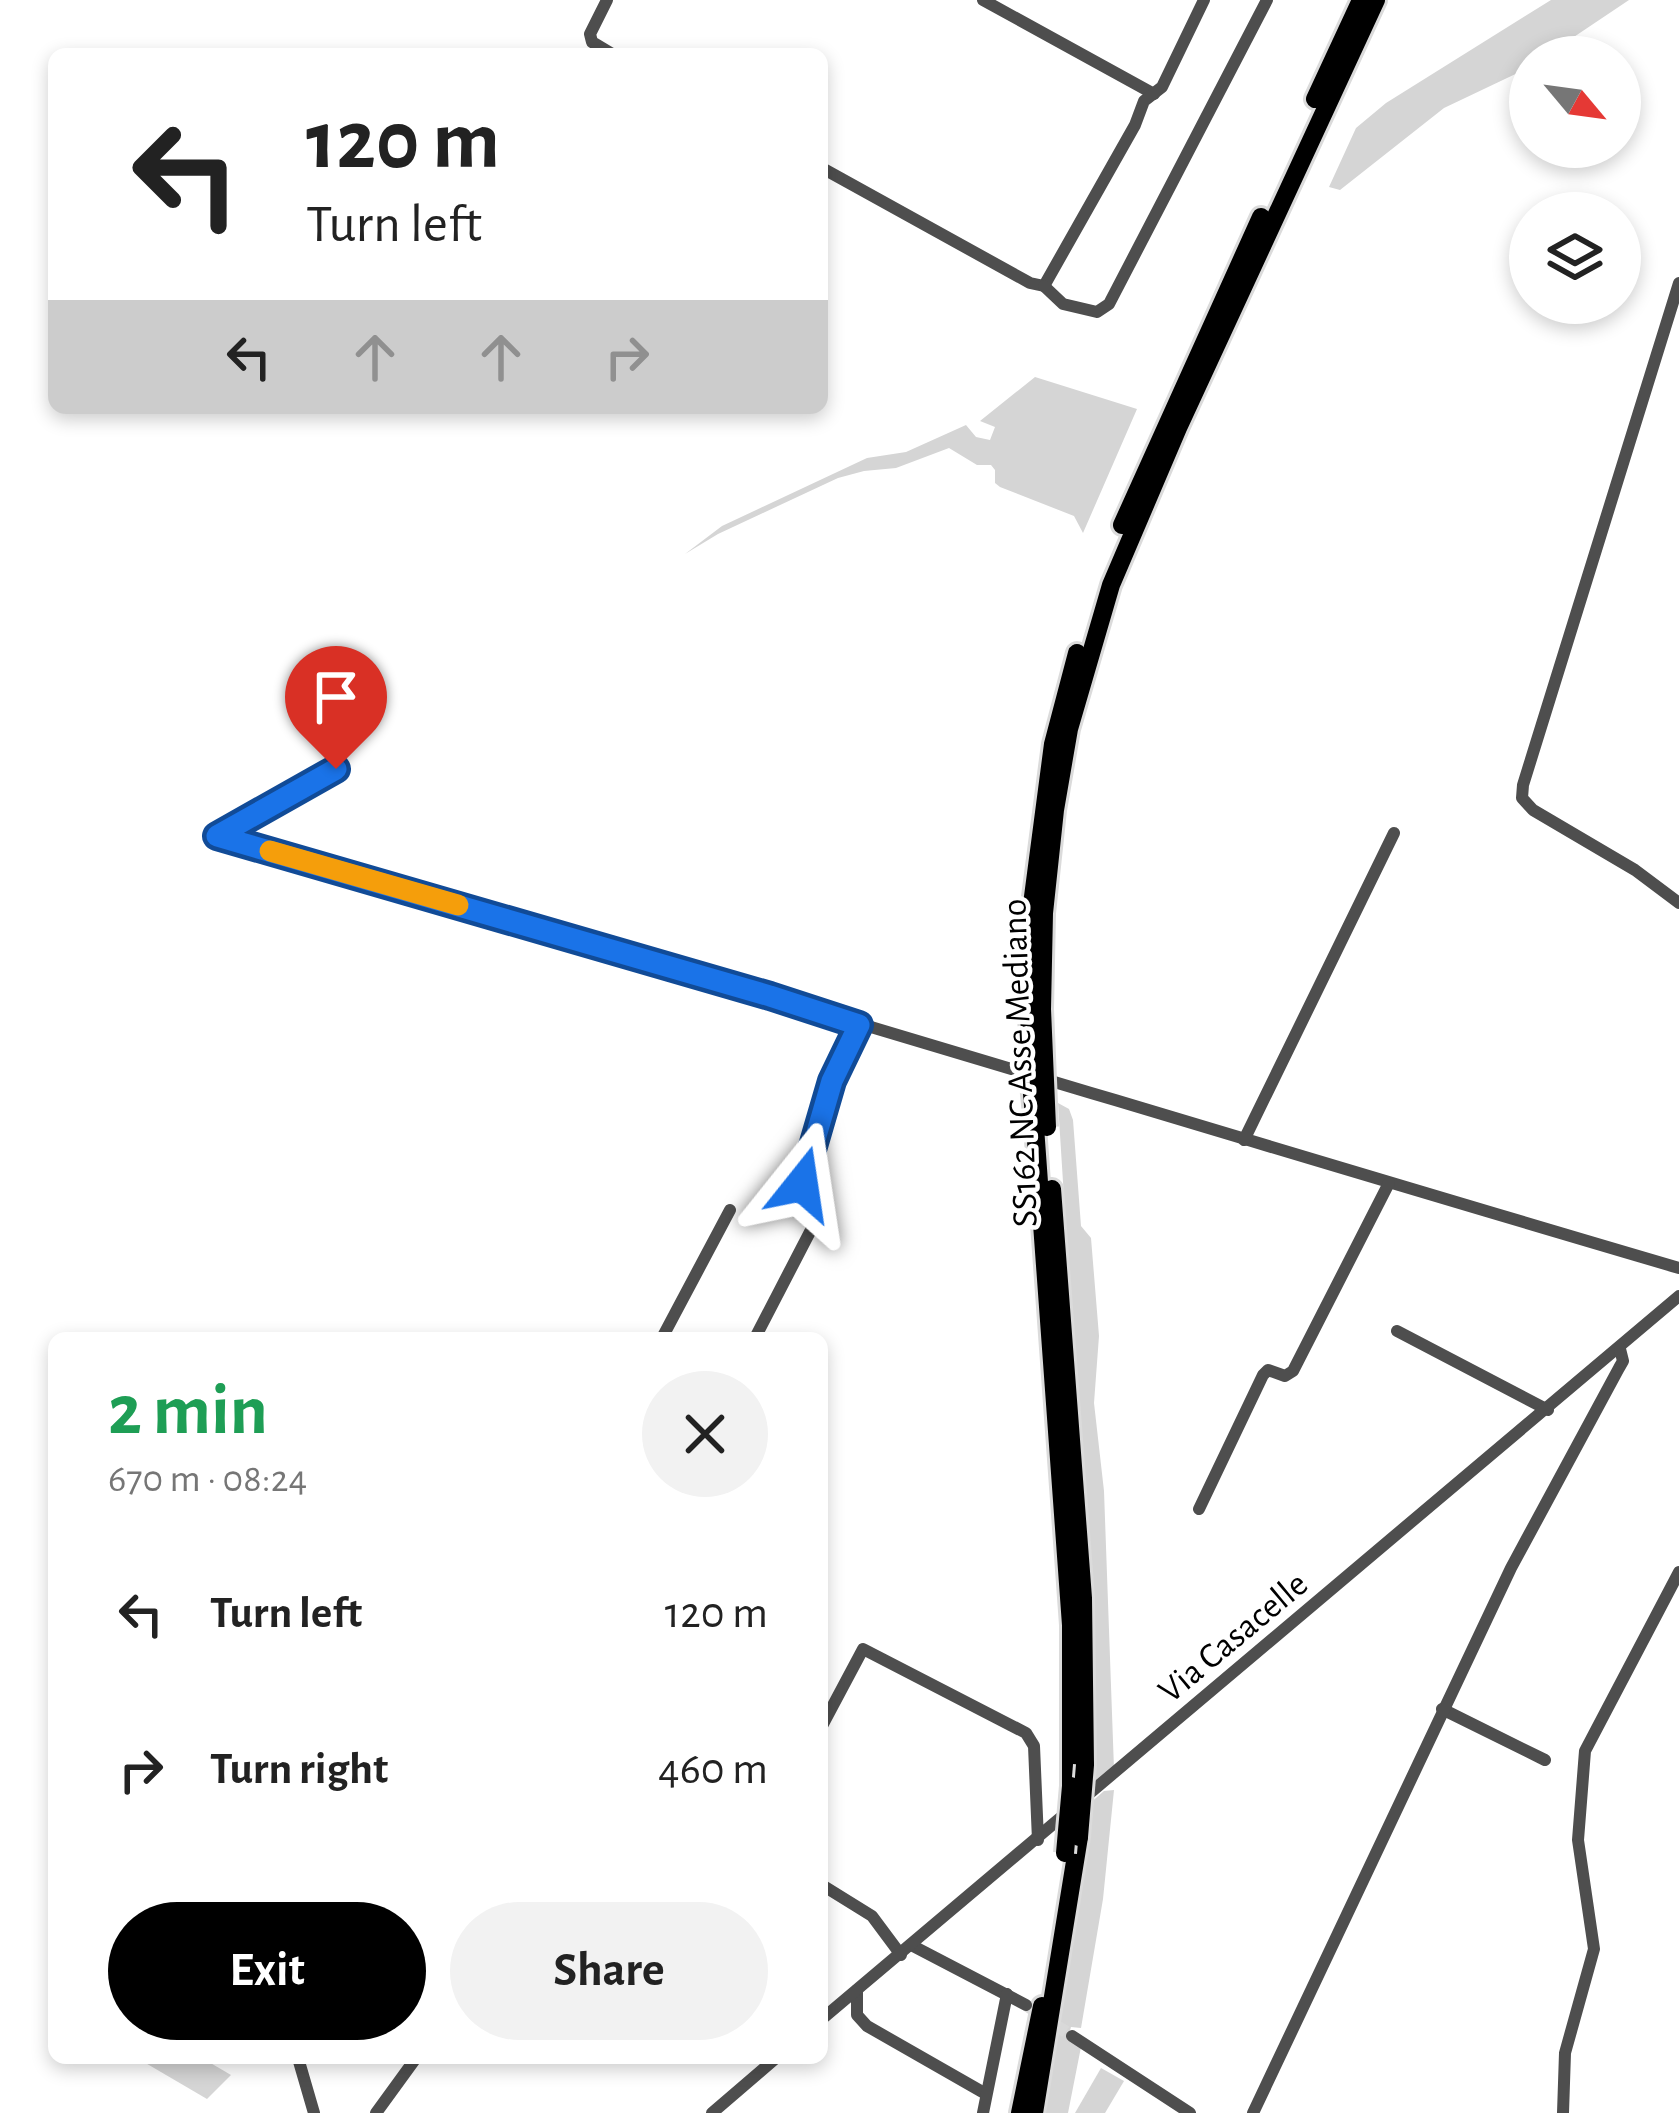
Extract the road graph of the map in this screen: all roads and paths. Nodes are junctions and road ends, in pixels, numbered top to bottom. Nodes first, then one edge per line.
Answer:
1 (607, 0) edge
2 (982, 0) edge
3 (1204, 0) edge
4 (1267, 0) edge
5 (1360, 0) edge
6 (1376, 0) edge
7 (602, 48) edge
8 (1154, 94) junction
9 (828, 171) edge
10 (1679, 283) edge
11 (1043, 286) junction
12 (1235, 289) junction
13 (336, 769) dead end
14 (1394, 833) dead end
15 (1679, 903) edge
16 (859, 1025) junction
17 (1041, 1127) junction
18 (1244, 1140) junction
19 (1389, 1183) junction
20 (802, 1184) dead end
21 (827, 1199) dead end
22 (730, 1210) dead end
23 (1679, 1268) edge
24 (1679, 1296) edge
25 (1397, 1331) dead end
26 (665, 1332) edge
27 (758, 1332) edge
28 (1620, 1349) junction
29 (1548, 1410) junction
30 (1198, 1509) dead end
31 (1679, 1571) edge
32 (1442, 1708) junction
33 (828, 1715) edge
34 (1545, 1760) dead end
35 (1038, 1840) junction
36 (828, 1889) edge
37 (907, 1950) junction
38 (857, 1990) junction
39 (1006, 1994) junction
40 (1026, 2006) tunnel mouth
41 (828, 2014) edge
42 (1072, 2036) tunnel mouth
43 (300, 2064) edge
44 (412, 2064) edge
45 (769, 2064) edge
46 (986, 2094) junction
47 (314, 2113) edge
48 (376, 2113) edge
49 (712, 2113) edge
50 (982, 2113) edge
51 (1020, 2113) edge
52 (1034, 2113) edge
53 (1190, 2113) edge
54 (1253, 2113) edge
55 (1563, 2113) edge

1 - 7 street
2 - 8 street
3 - 8 street
4 - 11 street
5 - 12 highway, SS162 NC Asse Mediano
6 - 12 highway, SS162 NC Asse Mediano
8 - 11 street
9 - 11 street
10 - 15 street
12 - 17 highway, SS162 NC Asse Mediano, bridge
13 - 16 street
14 - 18 street
16 - 18 street
16 - 20 street
17 - 51 highway, SS162 NC Asse Mediano, bridge
17 - 52 highway, SS162 NC Asse Mediano, bridge
18 - 19 street
19 - 23 street
19 - 30 street
21 - 27 street
22 - 26 street
24 - 28 street, Via Casacelle
25 - 29 street
28 - 29 street, Via Casacelle
28 - 32 street
29 - 35 street, Via Casacelle
31 - 55 street
32 - 34 street
32 - 54 street
33 - 35 street
35 - 37 street, Via Casacelle
36 - 37 street
37 - 38 street, Via Casacelle
37 - 39 street
38 - 41 street, Via Casacelle
38 - 46 street
39 - 40 street
39 - 46 street
42 - 53 street
43 - 47 street
44 - 48 street
45 - 49 street
46 - 50 street

